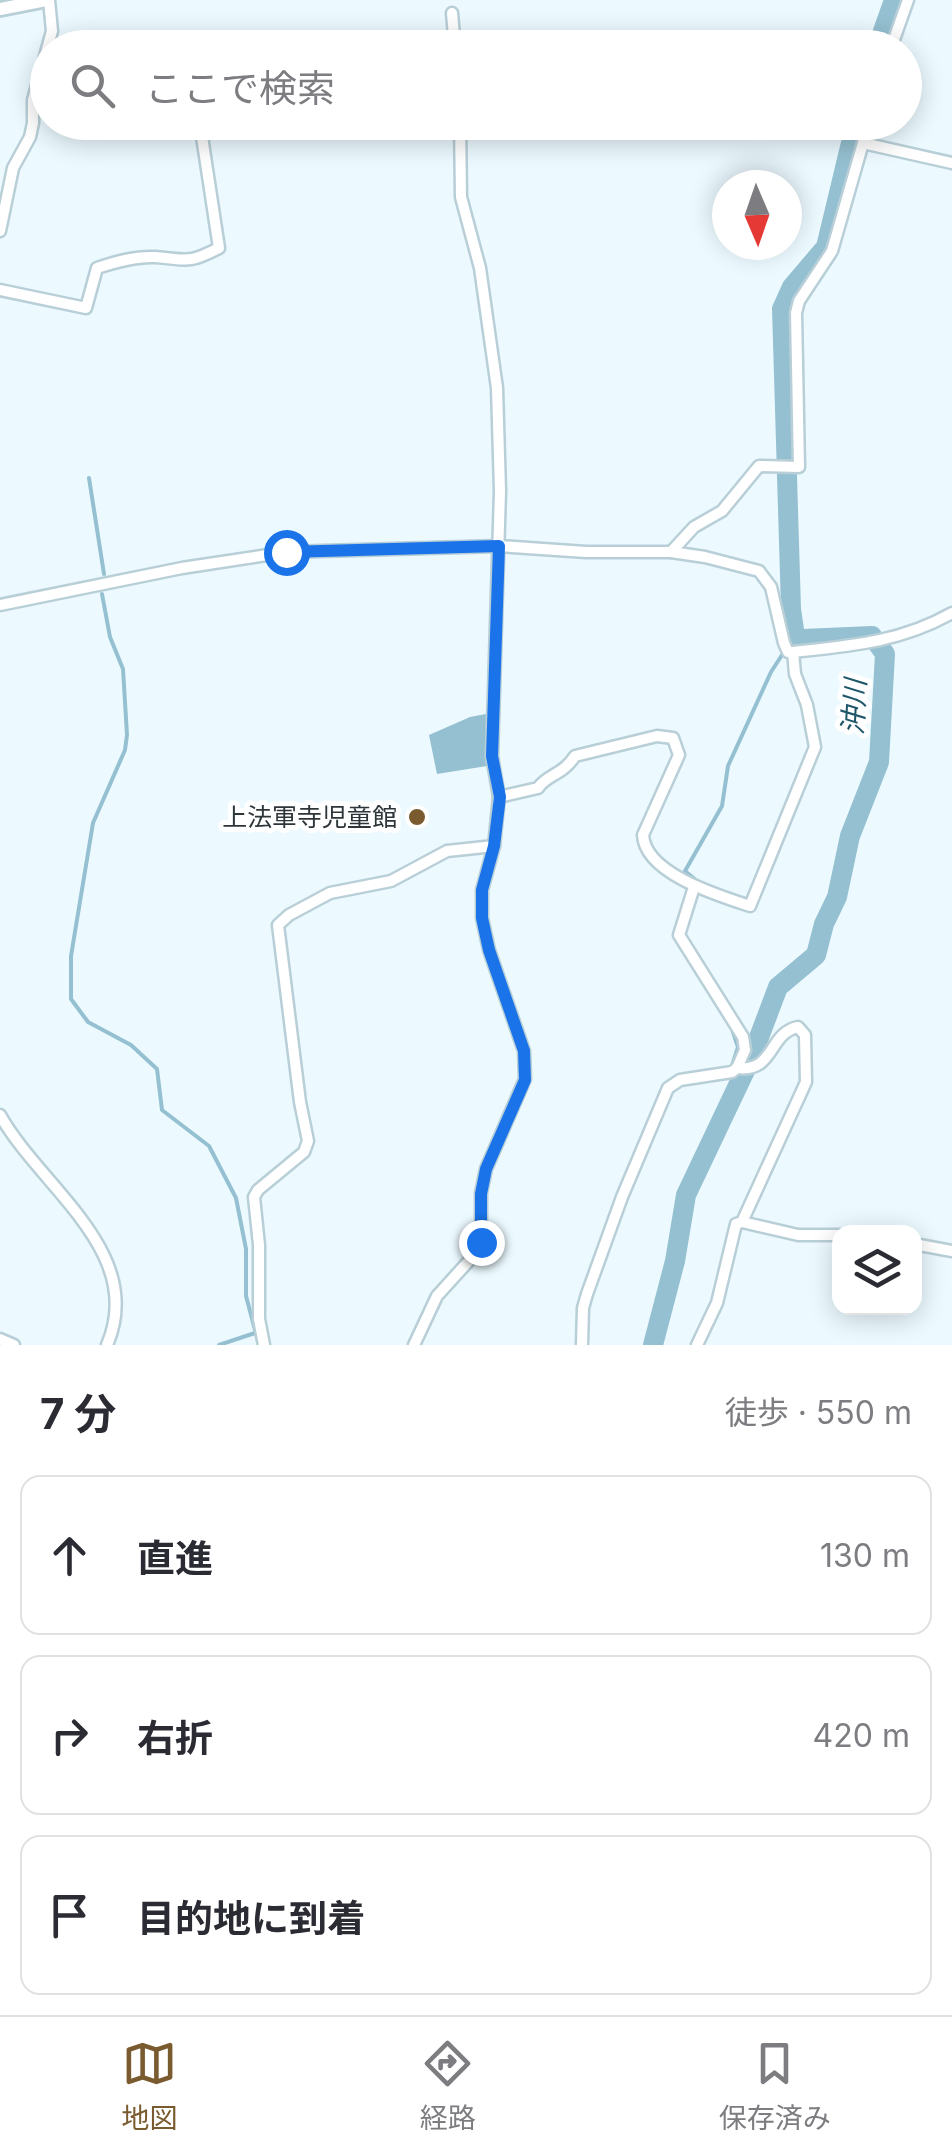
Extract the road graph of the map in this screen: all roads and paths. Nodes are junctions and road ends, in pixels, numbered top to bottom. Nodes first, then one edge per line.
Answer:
1 (48, 0) edge
2 (908, 0) edge
3 (0, 9) edge
4 (452, 13) dead end
5 (52, 30) edge
6 (453, 30) edge
7 (897, 30) edge
8 (30, 137) edge
9 (203, 140) edge
10 (460, 140) edge
11 (864, 140) edge
12 (863, 143) junction
13 (952, 163) edge
14 (0, 231) edge
15 (0, 290) edge
16 (499, 546) junction
17 (671, 552) junction
18 (0, 605) edge
19 (952, 612) edge
20 (793, 652) junction
21 (500, 797) junction
22 (494, 846) junction
23 (694, 887) junction
24 (737, 1070) junction
25 (0, 1115) edge
26 (742, 1222) junction
27 (832, 1235) edge
28 (922, 1245) edge
29 (952, 1250) edge
30 (0, 1339) edge
31 (14, 1345) edge
32 (108, 1345) edge
33 (264, 1345) edge
34 (414, 1345) edge
35 (582, 1345) edge
36 (697, 1345) edge

1 - 3 street
1 - 5 street
2 - 7 street
4 - 6 street
8 - 14 street
9 - 15 street
10 - 16 street
11 - 12 street
12 - 13 street
12 - 17 street
16 - 17 street
16 - 18 street
16 - 21 street
17 - 20 street
19 - 20 street
20 - 23 street
21 - 22 street
21 - 23 street
22 - 33 street
22 - 34 street
23 - 24 street
24 - 26 street
24 - 35 street
25 - 32 street
26 - 27 street
26 - 36 street
28 - 29 street
30 - 31 street

